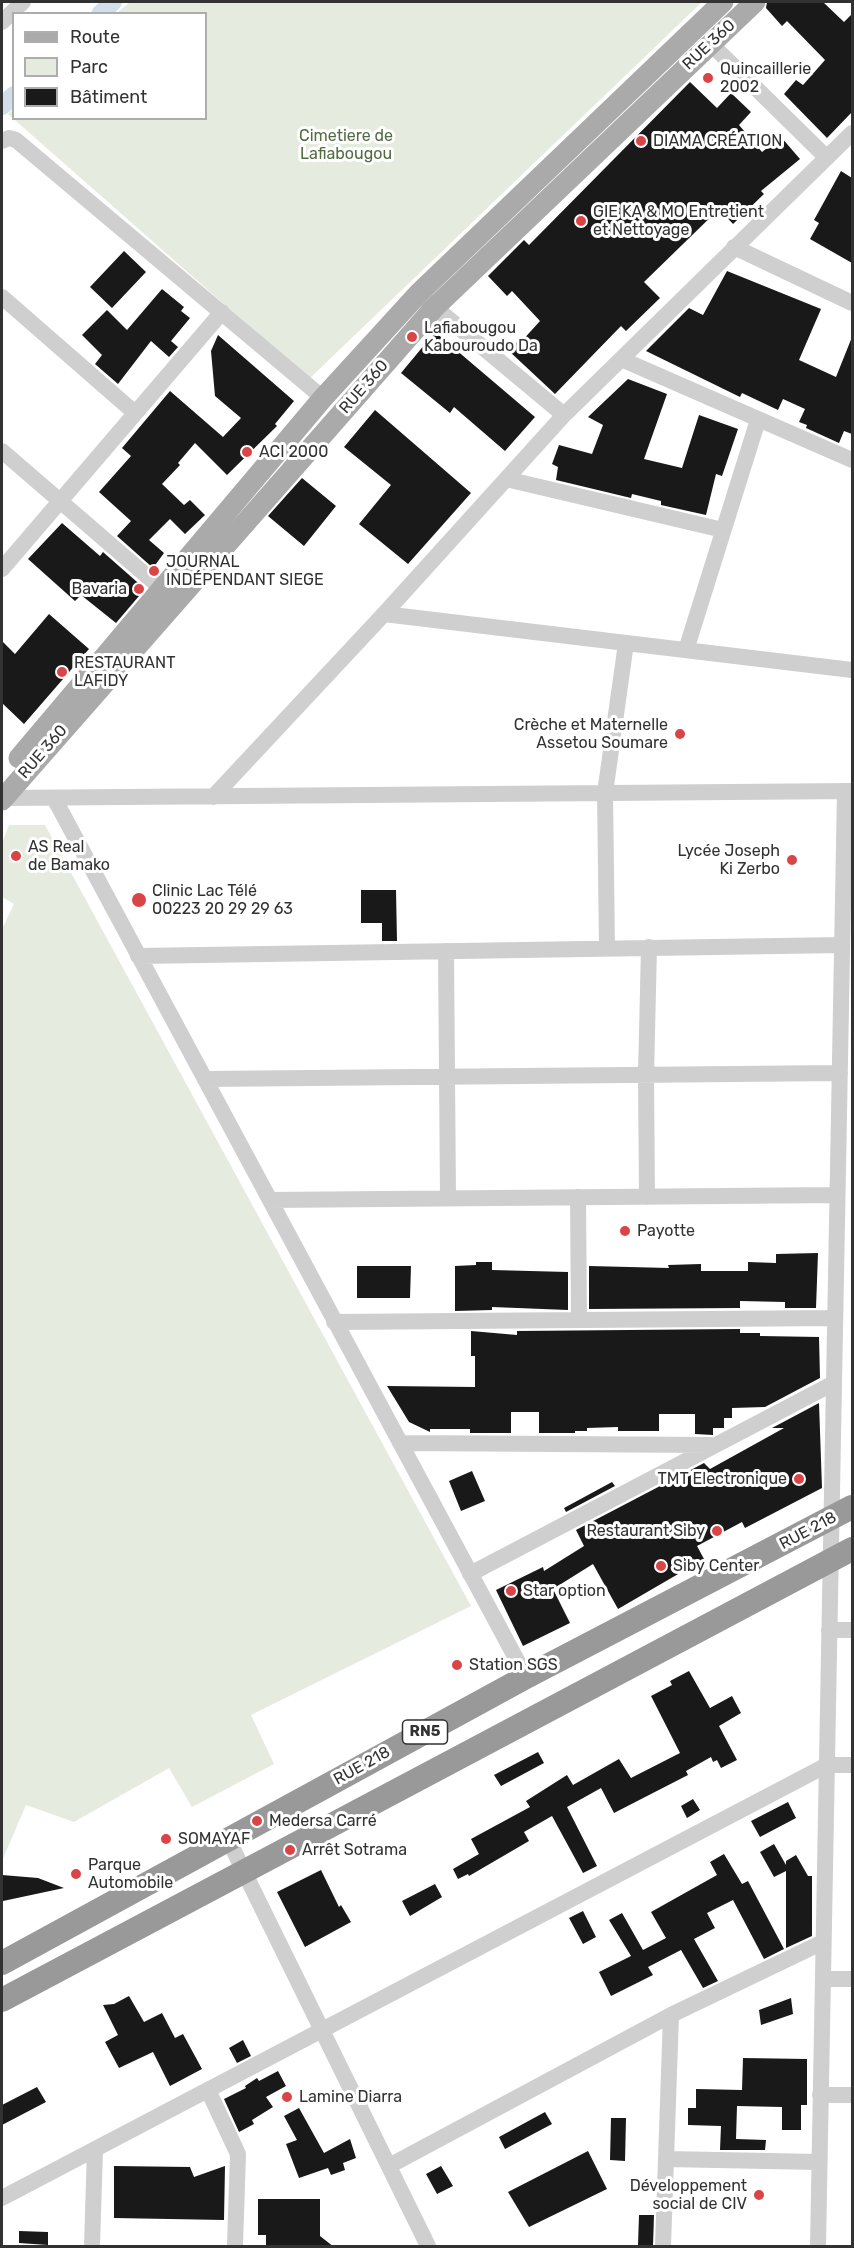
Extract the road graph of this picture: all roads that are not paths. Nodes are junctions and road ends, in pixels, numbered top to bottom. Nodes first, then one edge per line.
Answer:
1 (723, 2) edge
2 (754, 2) edge
3 (711, 43) junction
4 (852, 133) edge
5 (2, 141) edge
6 (827, 158) junction
7 (734, 247) junction
8 (2, 297) edge
9 (426, 301) junction
10 (852, 303) edge
11 (222, 312) junction
12 (621, 358) junction
13 (323, 398) junction
14 (135, 413) junction
15 (564, 415) junction
16 (758, 420) junction
17 (2, 452) edge
18 (852, 459) edge
19 (506, 479) junction
20 (58, 501) junction
21 (723, 531) junction
22 (2, 568) edge
23 (162, 589) junction
24 (384, 614) junction
25 (626, 643) junction
26 (686, 650) junction
27 (852, 670) edge
28 (2, 779) edge
29 (849, 791) edge
30 (605, 793) junction
31 (213, 797) junction
32 (54, 798) junction
33 (2, 799) edge
34 (842, 945) junction
35 (649, 947) junction
36 (606, 948) junction
37 (446, 951) junction
38 (138, 956) junction
39 (840, 1074) junction
40 (646, 1075) junction
41 (447, 1077) junction
42 (205, 1079) junction
43 (837, 1195) junction
44 (578, 1197) junction
45 (647, 1197) junction
46 (448, 1198) junction
47 (270, 1200) junction
48 (835, 1318) junction
49 (579, 1320) junction
50 (334, 1322) junction
51 (834, 1383) junction
52 (400, 1443) junction
53 (713, 1444) junction
54 (852, 1507) edge
55 (831, 1519) junction
56 (852, 1549) edge
57 (831, 1562) junction
58 (470, 1574) junction
59 (829, 1630) junction
60 (852, 1630) edge
61 (526, 1677) junction
62 (827, 1765) junction
63 (852, 1765) edge
64 (228, 1839) junction
65 (245, 1872) junction
66 (823, 1942) junction
67 (2, 1963) edge
68 (823, 1978) junction
69 (852, 1979) edge
70 (2, 2000) edge
71 (671, 2015) junction
72 (323, 2029) junction
73 (208, 2090) junction
74 (820, 2095) junction
75 (852, 2095) edge
76 (95, 2149) junction
77 (666, 2159) junction
78 (819, 2162) junction
79 (389, 2166) junction
80 (2, 2198) edge
81 (92, 2247) edge
82 (235, 2247) edge
83 (428, 2247) edge
84 (663, 2247) edge
85 (818, 2247) edge

1 - 9 main road, RUE 360
2 - 3 main road, RUE 360
3 - 6 street
3 - 9 main road, RUE 360
4 - 6 street
5 - 11 street
6 - 7 street
7 - 10 street
7 - 12 street
8 - 14 street
9 - 13 main road, RUE 360
9 - 15 street
9 - 33 main road, RUE 360
11 - 13 street
11 - 14 street
12 - 15 street
12 - 16 street
13 - 23 main road, RUE 360
14 - 20 street
15 - 19 street
16 - 18 street
16 - 21 street
17 - 20 street
19 - 21 street
19 - 24 street
20 - 22 street
20 - 23 street
21 - 26 street
23 - 28 main road, RUE 360
24 - 25 street
24 - 31 street
25 - 26 street
25 - 30 street
26 - 27 street
29 - 30 street
29 - 34 street
30 - 31 street
30 - 36 street
31 - 32 street
32 - 33 street
32 - 38 street
34 - 35 street
34 - 39 street
35 - 36 street
35 - 40 street
36 - 37 street
37 - 38 street
37 - 41 street
38 - 42 street
39 - 40 street
39 - 43 street
40 - 41 street
40 - 45 street
41 - 42 street
41 - 46 street
42 - 47 street
43 - 45 street
43 - 48 street
44 - 45 street
44 - 46 street
44 - 49 street
46 - 47 street
47 - 50 street
48 - 49 street
48 - 51 street
49 - 50 street
50 - 52 street
51 - 53 street
51 - 55 street
52 - 53 street
52 - 58 street
53 - 58 street
54 - 55 highway, RUE 218 / RN5
55 - 57 street
55 - 61 highway, RUE 218 / RN5
56 - 57 highway, RN5
57 - 59 street
57 - 65 highway, RN5
58 - 61 street
59 - 60 street
59 - 62 street
61 - 64 highway, RUE 218 / RN5
62 - 63 street
62 - 66 street
62 - 72 street
64 - 65 street
64 - 67 highway, RUE 218 / RN5
65 - 70 highway, RN5
65 - 72 street
66 - 68 street
66 - 71 street
68 - 69 street
68 - 74 street
71 - 77 street
71 - 79 street
72 - 73 street
72 - 79 street
73 - 76 street
73 - 82 street
74 - 75 street
74 - 78 street
76 - 80 street
76 - 81 street
77 - 78 street
77 - 84 street
78 - 85 street
79 - 83 street

